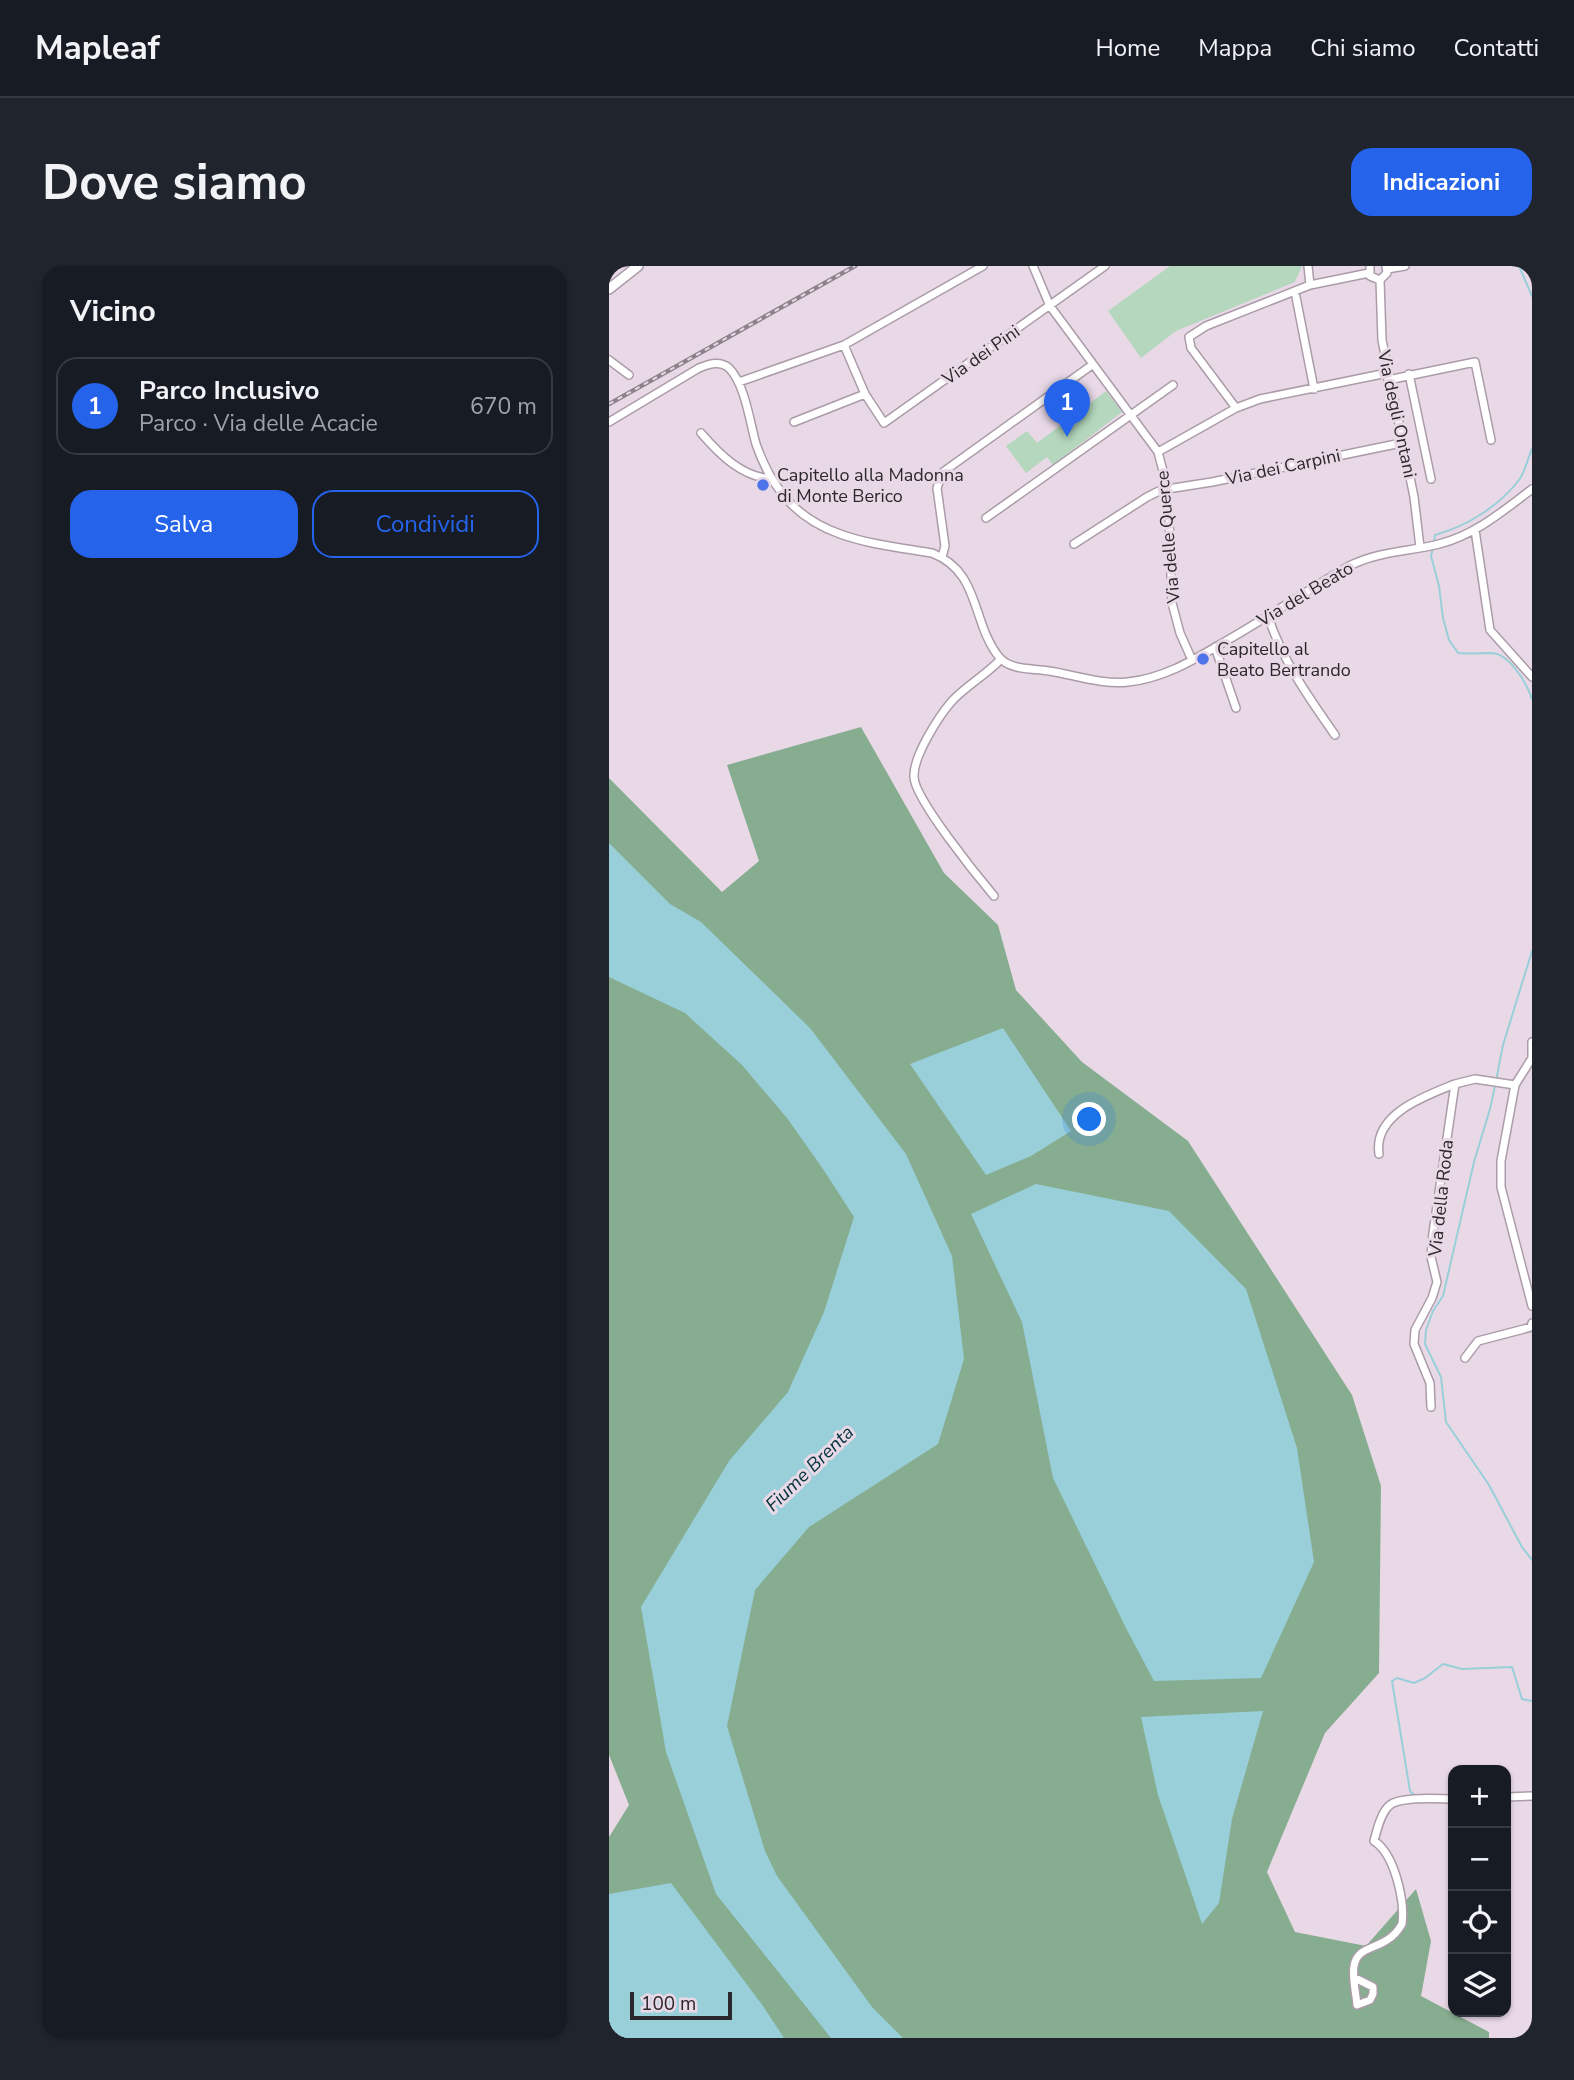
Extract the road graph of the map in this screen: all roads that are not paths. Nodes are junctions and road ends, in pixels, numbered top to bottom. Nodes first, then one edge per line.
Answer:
1 (638, 266) edge
2 (983, 266) edge
3 (1033, 266) edge
4 (1105, 266) edge
5 (1308, 266) edge
6 (1405, 266) edge
7 (1386, 268) edge
8 (1369, 270) edge
9 (1380, 281) junction
10 (1310, 285) junction
11 (609, 289) edge
12 (1296, 297) dead end
13 (1050, 306) junction
14 (844, 345) junction
15 (609, 360) edge
16 (1092, 365) junction
17 (1409, 374) junction
18 (629, 375) dead end
19 (1388, 377) junction
20 (739, 382) junction
21 (1173, 385) dead end
22 (1314, 389) junction
23 (865, 394) junction
24 (1236, 408) junction
25 (1131, 413) junction
26 (609, 422) edge
27 (794, 422) dead end
28 (701, 433) dead end
29 (1491, 440) dead end
30 (1401, 443) junction
31 (1158, 452) junction
32 (772, 478) junction
33 (1431, 479) dead end
34 (1532, 489) edge
35 (1165, 490) junction
36 (986, 518) dead end
37 (1475, 530) junction
38 (1074, 544) dead end
39 (1424, 546) junction
40 (942, 557) junction
41 (1268, 616) junction
42 (1215, 647) junction
43 (1001, 659) junction
44 (1192, 660) junction
45 (1532, 677) edge
46 (1236, 708) dead end
47 (1335, 735) dead end
48 (994, 897) dead end
49 (1532, 1042) edge
50 (1532, 1058) edge
51 (1455, 1084) junction
52 (1515, 1085) junction
53 (1379, 1154) dead end
54 (1532, 1306) edge
55 (1532, 1323) edge
56 (1465, 1358) dead end
57 (1431, 1407) dead end
58 (1532, 1796) edge
59 (1511, 1797) edge
60 (1448, 1799) edge
61 (1355, 1978) dead end

1 - 11 main road
2 - 14 street
3 - 13 street
4 - 13 street, Via dei Pini
5 - 10 street
6 - 7 street
7 - 9 street
8 - 9 street
8 - 10 street
9 - 19 street, Via degli Ontani
10 - 24 street
12 - 22 street
13 - 16 street
13 - 23 street, Via dei Pini
14 - 20 street
14 - 23 street, Via dei Pini
15 - 18 street
16 - 25 street
16 - 40 street
17 - 19 street
17 - 29 street
17 - 33 street
19 - 22 street
19 - 30 street, Via degli Ontani
20 - 26 street
20 - 32 street
21 - 25 street
22 - 24 street
23 - 27 street
24 - 31 street
25 - 31 street
25 - 36 street
28 - 32 street
30 - 35 street, Via dei Carpini
30 - 39 street, Via degli Ontani
31 - 35 street, Via delle Querce
32 - 40 street
34 - 37 street, Via del Beato
35 - 38 street, Via dei Carpini
35 - 44 street, Via delle Querce
37 - 39 street, Via del Beato
37 - 45 street
39 - 41 street, Via del Beato
40 - 43 street
41 - 42 street, Via del Beato
41 - 47 street
42 - 44 street, Via del Beato
42 - 46 street
43 - 44 street, Via del Beato
43 - 48 street
49 - 50 street
50 - 52 street
51 - 52 street
51 - 53 street
51 - 57 street, Via della Roda
52 - 54 street
55 - 56 street
58 - 59 street
60 - 61 street

